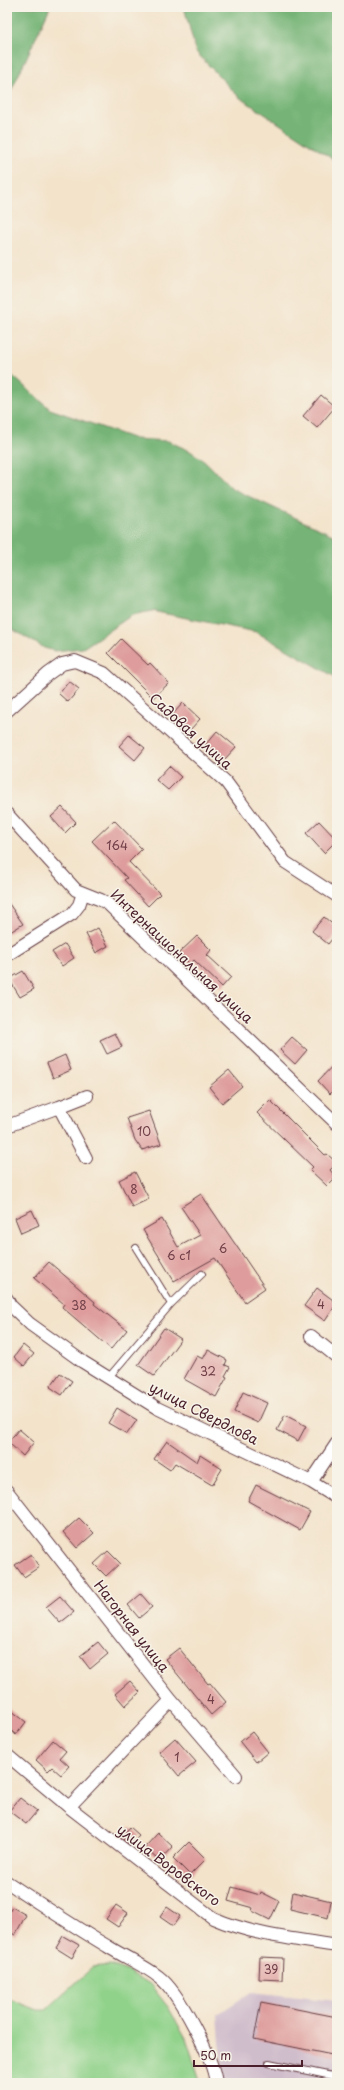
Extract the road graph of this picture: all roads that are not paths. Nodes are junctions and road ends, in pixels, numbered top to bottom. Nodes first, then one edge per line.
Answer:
1 (7, 711) edge
2 (7, 814) edge
3 (83, 894) junction
4 (337, 896) edge
5 (7, 955) edge
6 (87, 1096) dead end
7 (59, 1107) junction
8 (337, 1124) edge
9 (7, 1126) edge
10 (86, 1158) dead end
11 (136, 1248) dead end
12 (202, 1274) dead end
13 (8, 1304) edge
14 (171, 1304) junction
15 (311, 1336) dead end
16 (337, 1357) edge
17 (109, 1377) junction
18 (337, 1443) edge
19 (311, 1482) junction
20 (7, 1492) edge
21 (337, 1498) edge
22 (171, 1700) junction
23 (7, 1756) edge
24 (236, 1776) dead end
25 (69, 1807) junction
26 (7, 1882) edge
27 (337, 1946) edge
28 (269, 2063) dead end
29 (337, 2077) edge
30 (216, 2083) edge

1 - 4 street, Садовая улица
2 - 3 street, Интернациональная улица
3 - 5 street
3 - 8 street, Интернациональная улица
6 - 7 street
7 - 9 street
7 - 10 street
11 - 14 lane
12 - 14 lane
13 - 17 street, улица Свердлова
14 - 17 lane
15 - 16 street
17 - 19 street, улица Свердлова
18 - 19 street
19 - 21 street, улица Свердлова
20 - 22 street, Нагорная улица
22 - 24 street, Нагорная улица
22 - 25 street
23 - 25 street, улица Воровского
25 - 27 street, улица Воровского
26 - 30 street
28 - 29 lane

